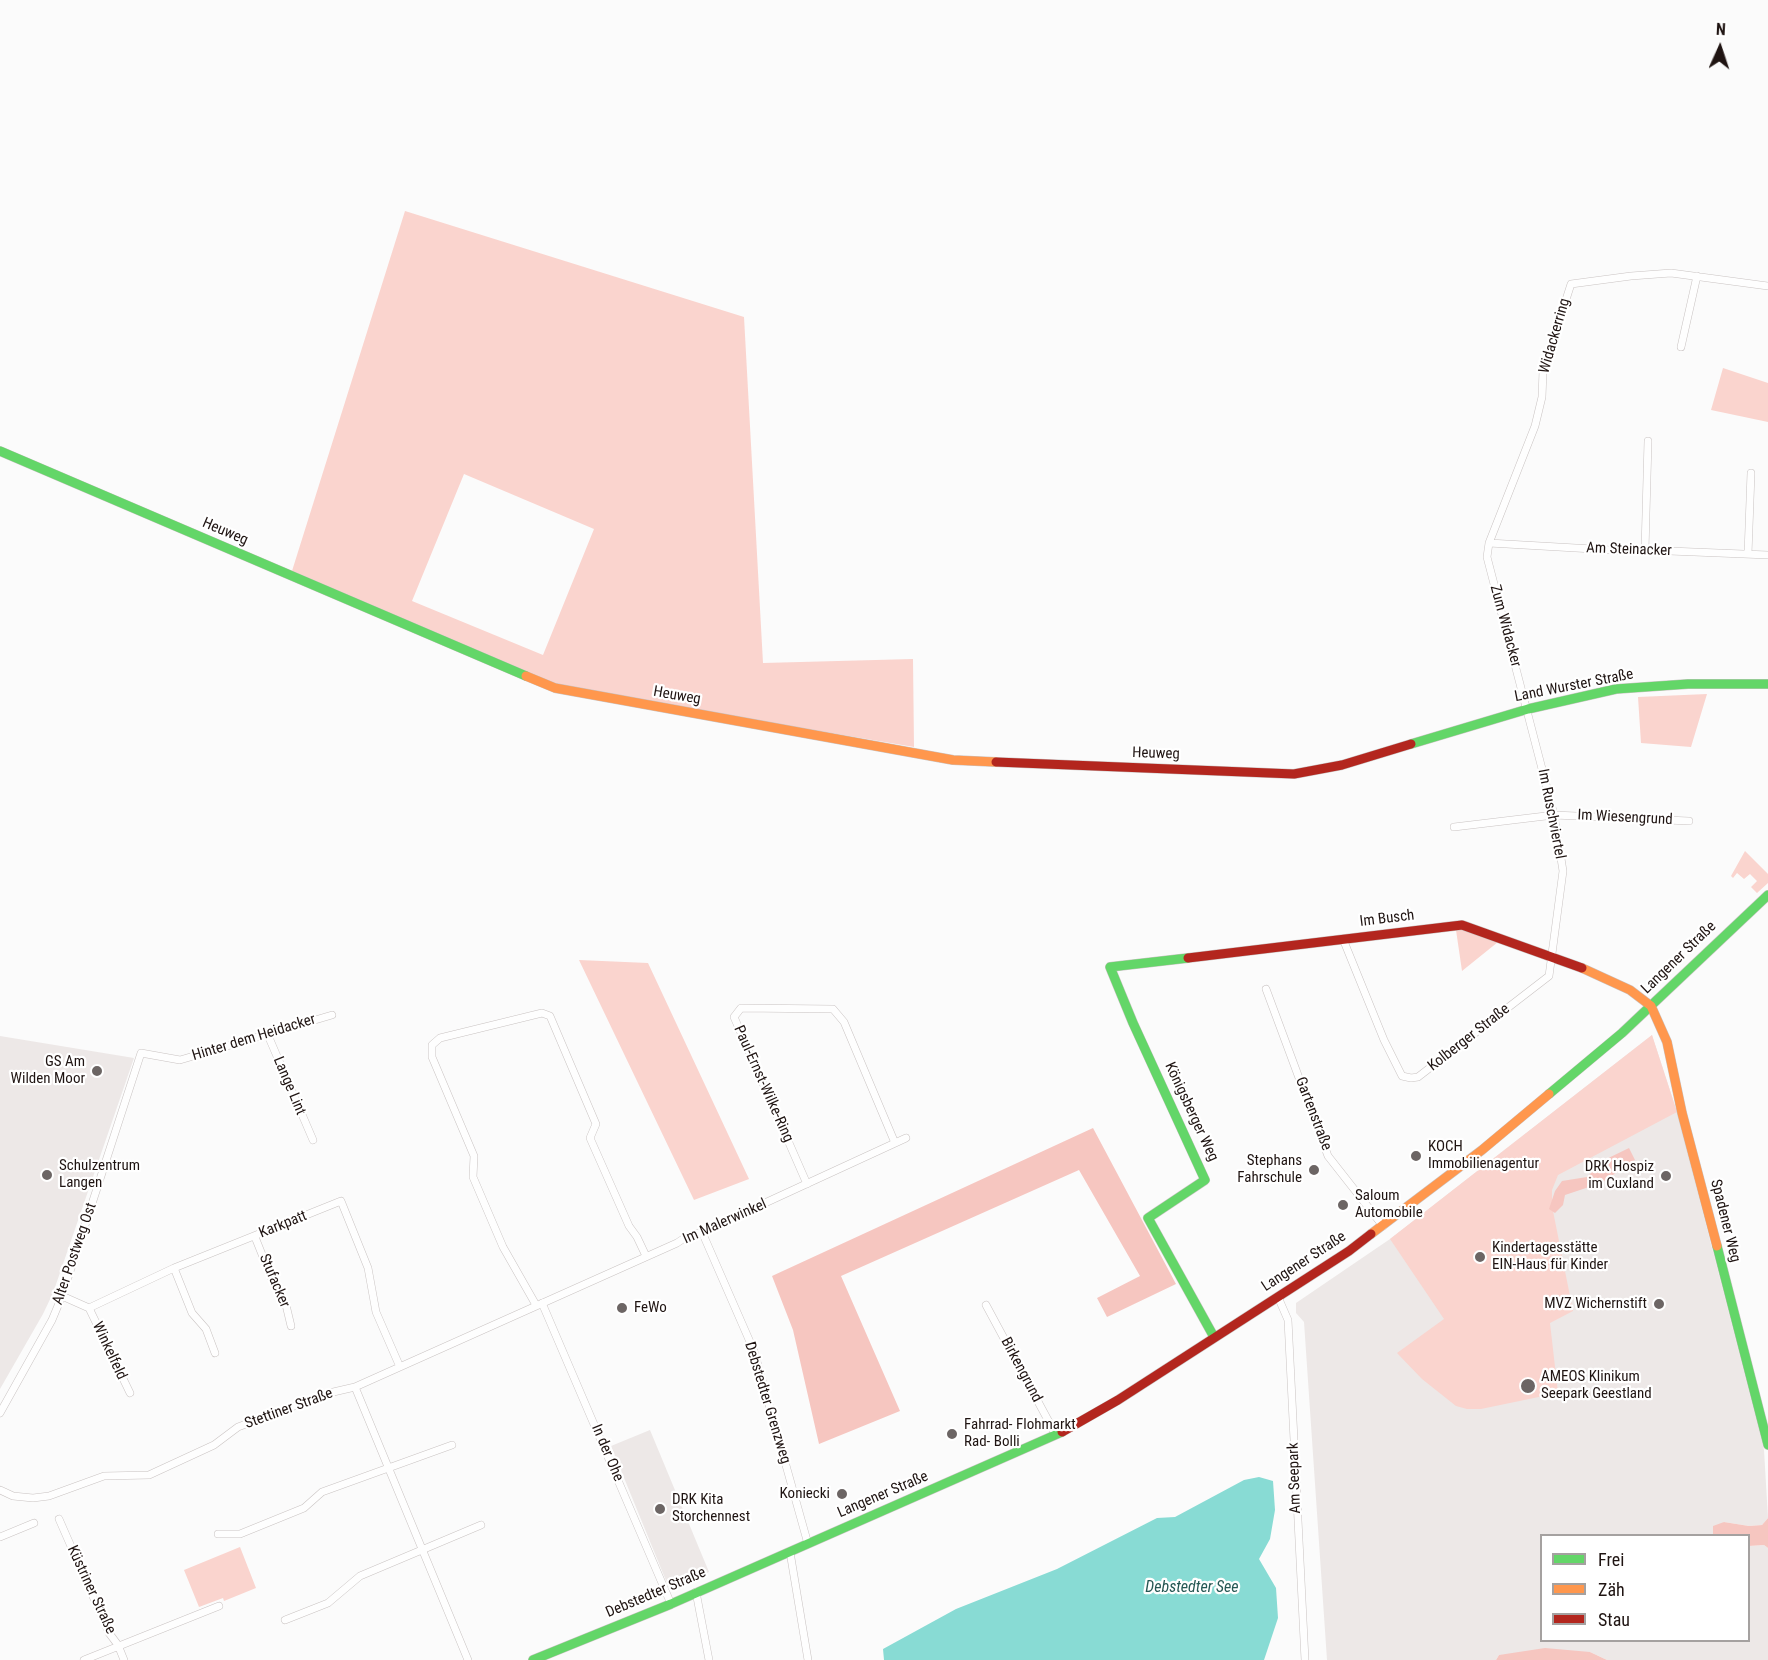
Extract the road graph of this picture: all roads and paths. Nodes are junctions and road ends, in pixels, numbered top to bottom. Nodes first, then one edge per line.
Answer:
1 (1697, 276) junction
2 (1768, 286) edge
3 (1681, 347) dead end
4 (1648, 441) dead end
5 (0, 451) edge
6 (1751, 473) dead end
7 (1489, 543) junction
8 (1645, 550) junction
9 (1748, 554) junction
10 (1768, 555) edge
11 (1768, 684) edge
12 (1528, 709) junction
13 (1391, 749) joint
14 (1554, 815) junction
15 (1689, 821) dead end
16 (1454, 827) dead end
17 (1768, 895) edge
18 (1343, 939) junction
19 (1551, 956) junction
20 (1110, 967) joint
21 (1266, 989) dead end
22 (1651, 1006) junction
23 (332, 1015) dead end
24 (267, 1033) junction
25 (141, 1053) joint
26 (906, 1138) dead end
27 (313, 1140) dead end
28 (895, 1143) junction
29 (807, 1184) junction
30 (1383, 1226) junction
31 (702, 1232) junction
32 (255, 1237) junction
33 (646, 1256) junction
34 (174, 1268) junction
35 (62, 1296) junction
36 (1278, 1297) junction
37 (539, 1304) junction
38 (986, 1305) dead end
39 (89, 1308) junction
40 (291, 1326) dead end
41 (1214, 1337) junction
42 (215, 1353) dead end
43 (400, 1367) junction
44 (355, 1387) junction
45 (130, 1393) dead end
46 (0, 1413) edge
47 (1056, 1435) junction
48 (452, 1445) dead end
49 (1768, 1445) edge
50 (388, 1468) junction
51 (0, 1490) edge
52 (59, 1519) dead end
53 (34, 1523) dead end
54 (481, 1525) dead end
55 (218, 1534) dead end
56 (0, 1537) edge
57 (808, 1544) junction
58 (421, 1549) junction
59 (790, 1552) junction
60 (696, 1592) junction
61 (671, 1604) junction
62 (219, 1606) dead end
63 (285, 1620) dead end
64 (118, 1645) junction
65 (84, 1660) edge
66 (124, 1660) edge
67 (468, 1660) edge
68 (533, 1660) edge
69 (709, 1660) edge
70 (808, 1660) edge
71 (1305, 1660) edge

1 - 2 street, Widackerring
1 - 3 street
1 - 7 street, Widackerring
4 - 8 street
5 - 13 street, Heuweg
6 - 9 street
7 - 8 street, Am Steinacker
7 - 12 street, Zum Widacker
8 - 9 street, Am Steinacker
9 - 10 street, Am Steinacker
11 - 12 street, Land Wurster Straße
12 - 13 street, Land Wurster Straße
12 - 14 street, Im Ruschviertel
14 - 15 street, Im Wiesengrund
14 - 16 street, Im Wiesengrund
14 - 19 street, Im Ruschviertel
17 - 22 street, Langener Straße
18 - 19 street, Im Busch
18 - 19 street, Kolberger Straße
18 - 20 street, Im Busch
19 - 22 street, Im Busch
20 - 41 street, Königsberger Weg
21 - 30 street, Gartenstraße
22 - 30 street, Langener Straße
22 - 49 street, Spadener Weg
23 - 24 street, Hinter dem Heidacker
24 - 25 street, Hinter dem Heidacker
24 - 27 street, Lange Lint
25 - 35 street, Alter Postweg Ost
26 - 28 street, Im Malerwinkel
28 - 29 street, Im Malerwinkel
28 - 29 street, Paul-Ernst-Wilke-Ring
29 - 31 street, Im Malerwinkel
30 - 36 street, Langener Straße
31 - 33 street, Im Malerwinkel
31 - 57 street, Debstedter Grenzweg
32 - 34 street, Karkpatt
32 - 40 street, Stufacker
32 - 43 street, Karkpatt
33 - 37 street, Im Malerwinkel
33 - 37 street, In der Ohe
34 - 39 street, Karkpatt
34 - 42 street
35 - 39 street
35 - 46 street, Alter Postweg Ost
36 - 41 street, Langener Straße
36 - 71 street, Am Seepark
37 - 43 street, Stettiner Straße
37 - 61 street, In der Ohe
38 - 47 street, Birkengrund
39 - 45 street, Winkelfeld
41 - 47 street, Langener Straße
43 - 44 street, Stettiner Straße
44 - 50 street
44 - 51 street, Stettiner Straße
47 - 57 street, Langener Straße
48 - 50 street
50 - 55 street
50 - 58 street
52 - 64 street, Küstriner Straße
53 - 56 street
54 - 58 street
57 - 59 street, Langener Straße
58 - 63 street
58 - 67 street
59 - 60 street, Debstedter Straße
59 - 70 street
60 - 61 street, Debstedter Straße
60 - 69 street
61 - 68 street, Debstedter Straße
62 - 64 street
64 - 65 street
64 - 66 street, Küstriner Straße

